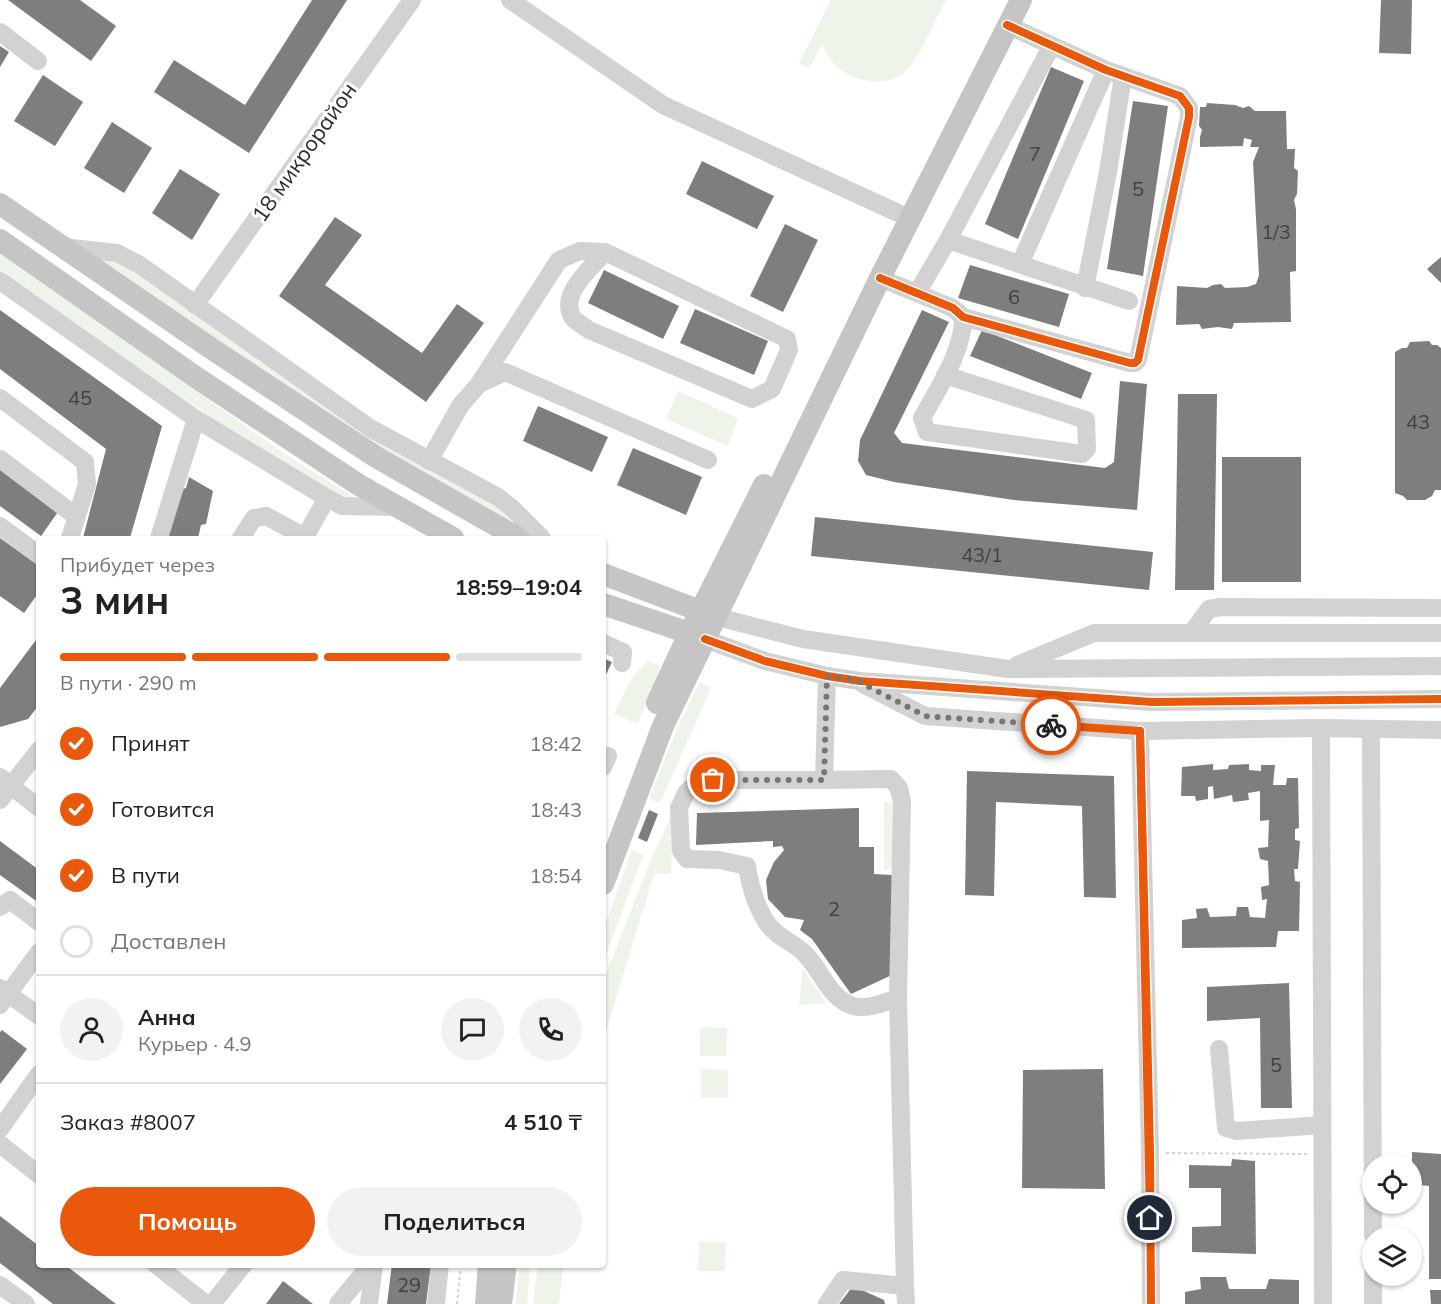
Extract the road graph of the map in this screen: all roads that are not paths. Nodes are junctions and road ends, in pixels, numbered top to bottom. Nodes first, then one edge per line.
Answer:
1 (412, 0) edge
2 (510, 0) edge
3 (1005, 0) edge
4 (1021, 0) edge
5 (1007, 26) junction
6 (0, 32) edge
7 (1051, 46) junction
8 (38, 61) dead end
9 (1114, 73) junction
10 (0, 204) edge
11 (898, 213) junction
12 (0, 240) edge
13 (948, 240) junction
14 (63, 247) junction
15 (605, 252) junction
16 (1020, 264) junction
17 (880, 278) junction
18 (0, 281) edge
19 (1085, 288) junction
20 (917, 293) junction
21 (1129, 301) dead end
22 (195, 305) junction
23 (963, 317) junction
24 (945, 375) junction
25 (479, 384) junction
26 (0, 398) edge
27 (196, 418) junction
28 (0, 459) edge
29 (708, 459) dead end
30 (429, 461) junction
31 (327, 498) junction
32 (398, 507) junction
33 (77, 517) junction
34 (0, 526) edge
35 (71, 536) edge
36 (160, 536) edge
37 (242, 536) edge
38 (302, 536) edge
39 (307, 536) edge
40 (442, 536) edge
41 (512, 536) edge
42 (540, 536) edge
43 (36, 553) edge
44 (606, 575) edge
45 (606, 605) edge
46 (1441, 608) edge
47 (710, 614) junction
48 (1192, 632) junction
49 (1441, 633) edge
50 (697, 636) junction
51 (606, 644) edge
52 (622, 663) dead end
53 (1441, 666) edge
54 (1008, 669) junction
55 (827, 676) junction
56 (856, 680) junction
57 (1441, 699) edge
58 (1321, 728) junction
59 (1371, 729) junction
60 (1441, 730) edge
61 (1140, 731) junction
62 (36, 753) edge
63 (824, 780) junction
64 (4, 787) edge
65 (36, 806) edge
66 (606, 834) edge
67 (606, 876) edge
68 (0, 907) edge
69 (36, 920) edge
70 (36, 956) edge
71 (3, 995) edge
72 (898, 998) junction
73 (36, 1014) edge
74 (1219, 1049) dead end
75 (36, 1078) edge
76 (1322, 1125) junction
77 (0, 1129) edge
78 (0, 1144) edge
79 (36, 1173) edge
80 (1372, 1226) edge
81 (160, 1268) edge
82 (241, 1268) edge
83 (369, 1268) edge
84 (372, 1268) edge
85 (440, 1268) edge
86 (489, 1268) edge
87 (506, 1268) edge
88 (1373, 1286) edge
89 (5, 1293) edge
90 (906, 1295) edge
91 (26, 1304) edge
92 (206, 1304) edge
93 (212, 1304) edge
94 (338, 1304) edge
95 (369, 1304) edge
96 (436, 1304) edge
97 (486, 1304) edge
98 (501, 1304) edge
99 (827, 1304) edge
100 (1151, 1304) edge
101 (1323, 1304) edge
102 (1373, 1304) edge

1 - 22 street, 18 микрорайон
2 - 11 street
3 - 11 main road
4 - 5 main road
5 - 7 street
5 - 17 main road
6 - 8 street
7 - 9 street
7 - 13 street
9 - 16 street
9 - 19 street
9 - 23 street
10 - 14 main road
11 - 47 main road
12 - 32 main road
13 - 16 street
13 - 20 street
14 - 22 street
14 - 41 main road
15 - 15 street
15 - 25 street
16 - 19 street
17 - 20 street
17 - 47 main road
18 - 27 street
19 - 21 street
20 - 23 street
22 - 30 street
23 - 24 street
24 - 24 street
25 - 29 street
25 - 30 street
26 - 33 street
27 - 31 street
27 - 36 street
28 - 33 street
30 - 42 street
31 - 32 street
31 - 39 street
32 - 40 main road
33 - 35 street
34 - 43 street
37 - 38 street
44 - 47 main road
45 - 50 main road
46 - 48 street
47 - 50 main road
47 - 54 street
48 - 49 street
48 - 54 street
50 - 55 street
50 - 66 main road
50 - 67 main road
51 - 52 street
53 - 54 street
55 - 56 street
55 - 63 street
56 - 57 street
56 - 61 street
58 - 59 street
58 - 61 street
58 - 76 street
59 - 60 street
59 - 80 street
61 - 100 street
62 - 64 street
63 - 72 street
63 - 72 street
64 - 65 street
68 - 69 street
70 - 71 street
71 - 73 street
72 - 90 street
74 - 76 street
75 - 77 street
76 - 101 street
78 - 79 street
81 - 92 street
82 - 93 street
83 - 94 street
84 - 95 street
85 - 96 street
86 - 97 main road
87 - 98 main road
88 - 102 street
89 - 91 street
90 - 99 street

